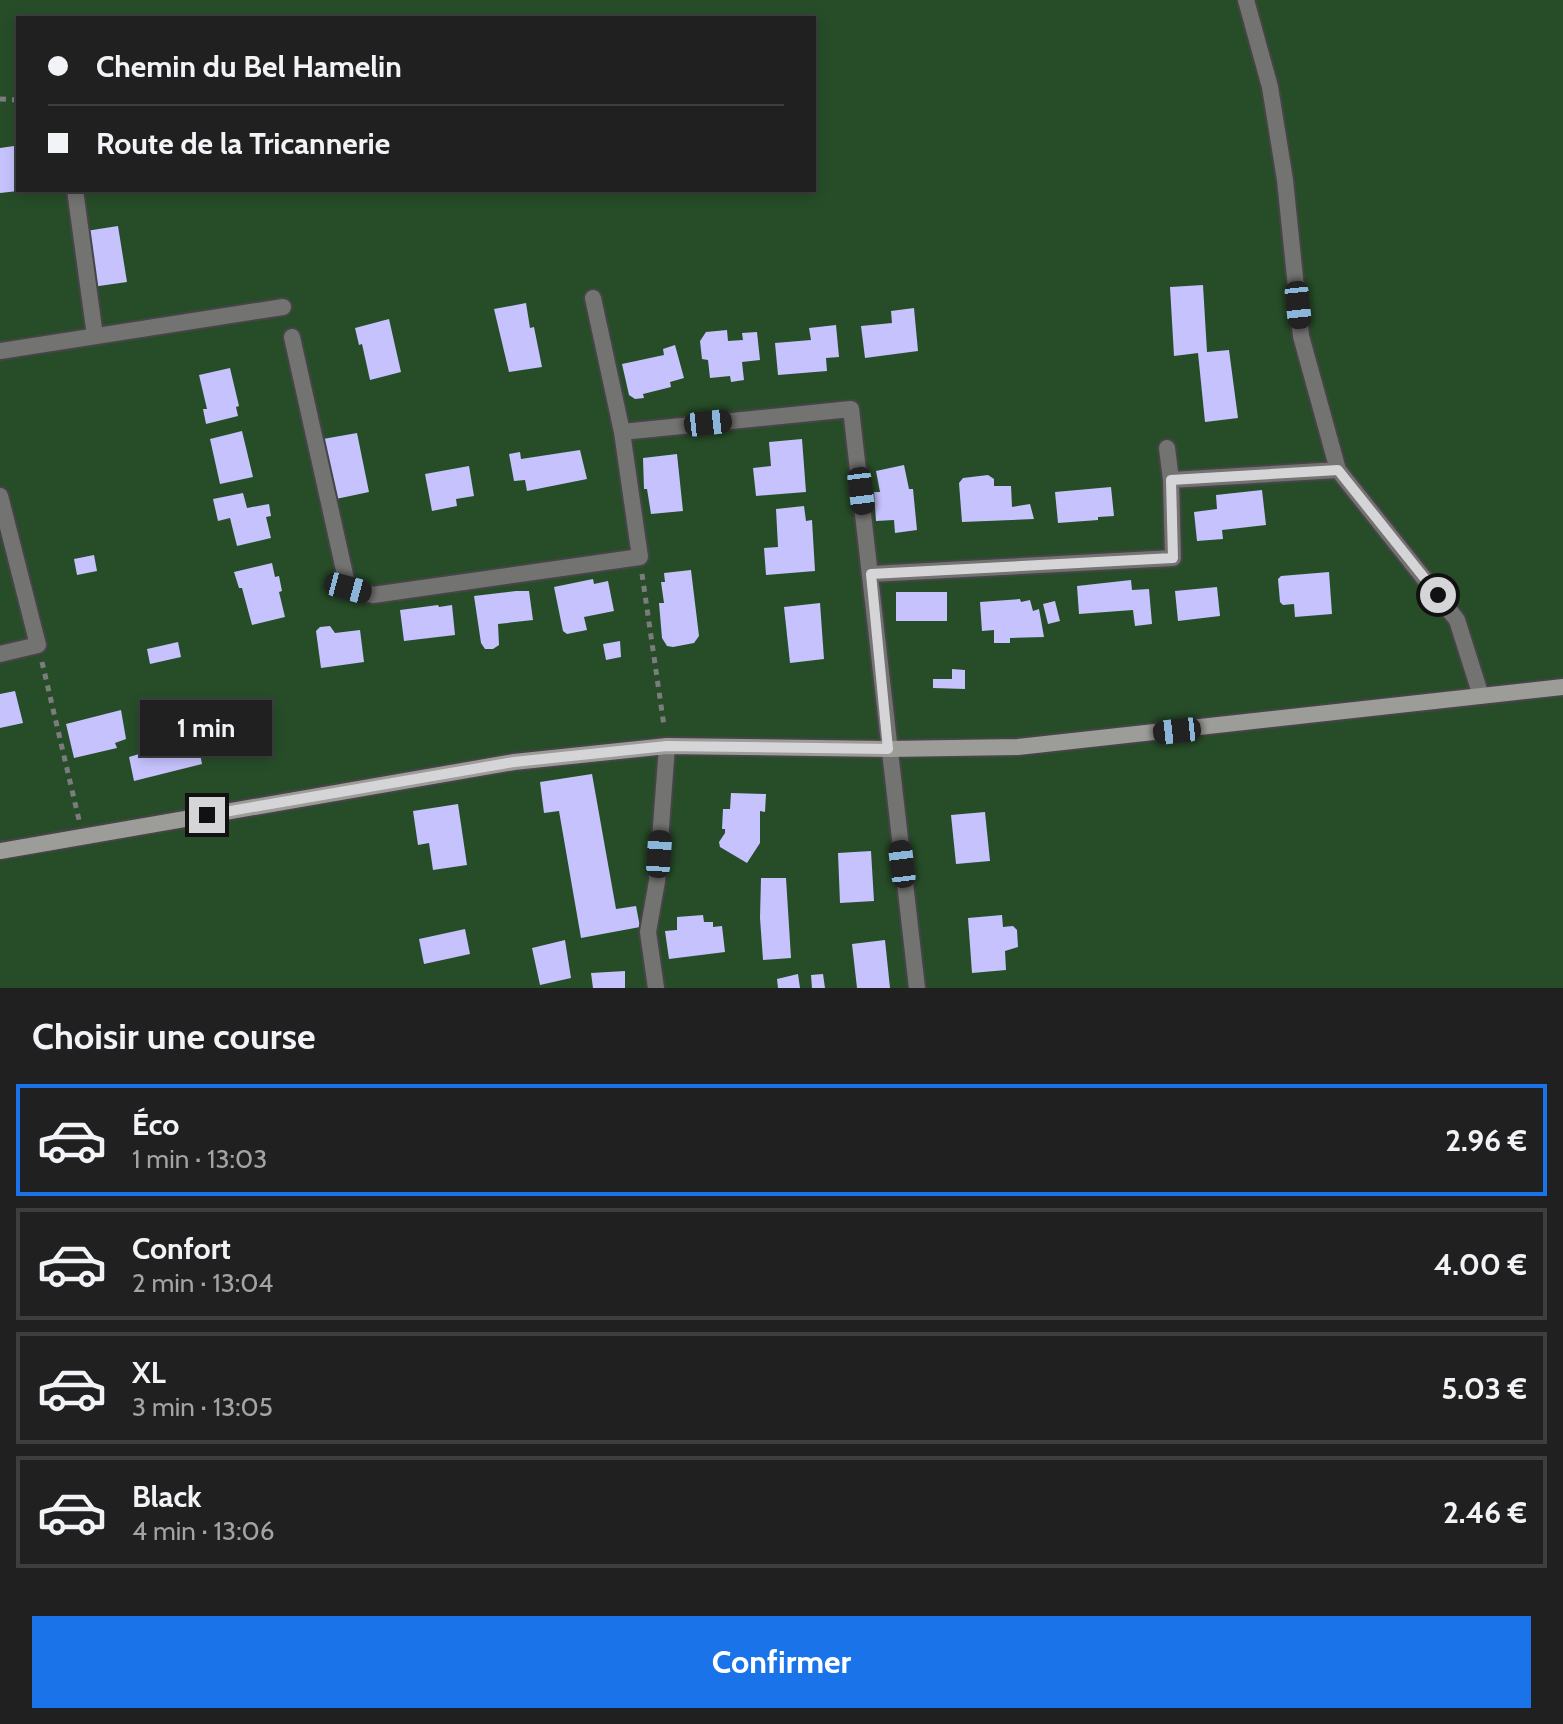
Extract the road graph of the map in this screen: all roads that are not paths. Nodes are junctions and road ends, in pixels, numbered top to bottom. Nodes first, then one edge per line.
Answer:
1 (1246, 0) edge
2 (75, 192) edge
3 (593, 298) dead end
4 (283, 307) dead end
5 (95, 336) junction
6 (292, 337) dead end
7 (0, 351) edge
8 (622, 432) junction
9 (1167, 448) dead end
10 (1338, 470) junction
11 (1171, 480) junction
12 (0, 496) edge
13 (871, 574) junction
14 (0, 654) edge
15 (1563, 687) edge
16 (1481, 696) junction
17 (667, 746) junction
18 (888, 749) junction
19 (0, 851) edge
20 (656, 988) edge
21 (917, 988) edge

1 - 10 street
2 - 5 street
3 - 8 street
4 - 5 street
5 - 7 street
6 - 8 street
8 - 13 street
9 - 11 street
10 - 11 street
10 - 16 street
11 - 13 street
12 - 14 street
13 - 18 street
15 - 16 main road
16 - 18 main road
17 - 18 main road
17 - 19 main road
17 - 20 street
18 - 21 street

